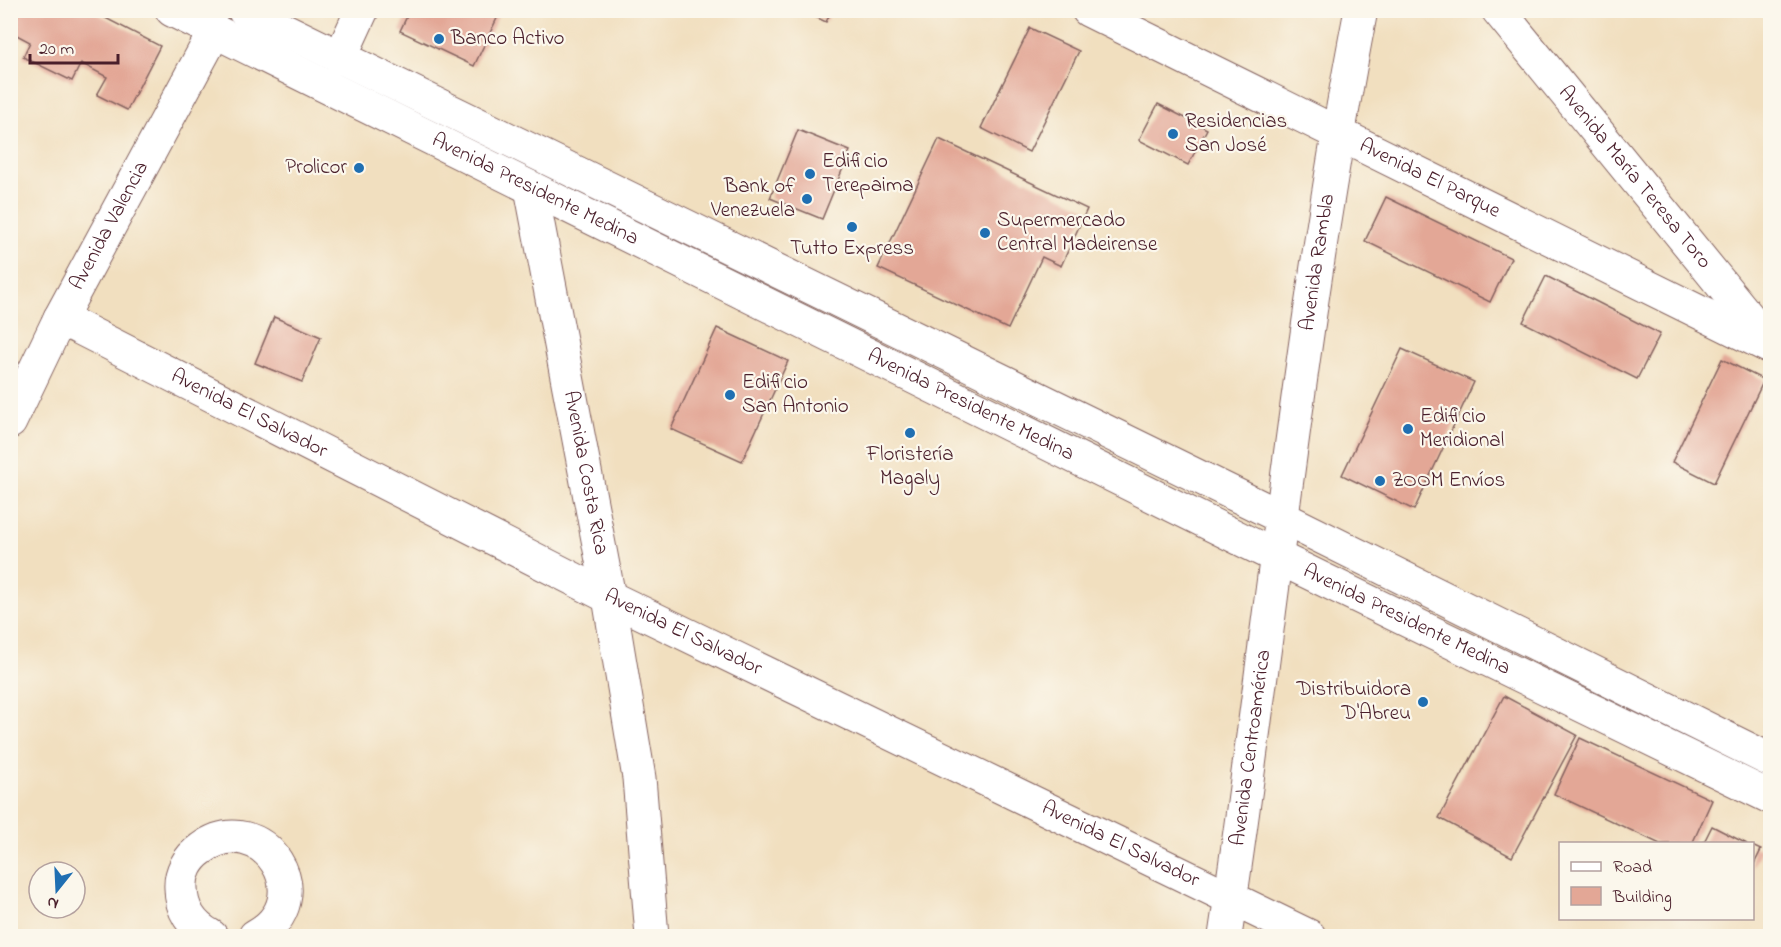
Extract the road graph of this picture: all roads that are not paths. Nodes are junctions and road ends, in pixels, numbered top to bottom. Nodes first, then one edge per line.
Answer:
1 (172, 10) edge
2 (244, 10) edge
3 (362, 10) edge
4 (1088, 10) edge
5 (1361, 10) edge
6 (1498, 10) edge
7 (215, 31) junction
8 (340, 58) junction
9 (1337, 133) junction
10 (531, 188) junction
11 (60, 318) junction
12 (1770, 346) edge
13 (10, 422) edge
14 (1281, 517) junction
15 (1277, 557) junction
16 (609, 597) junction
17 (1770, 760) edge
18 (1770, 797) edge
19 (1231, 898) junction
20 (211, 936) edge
21 (255, 936) edge
22 (653, 936) edge
23 (1226, 936) edge
24 (1310, 936) edge

1 - 7 street, Avenida Presidente Medina
2 - 8 street, Avenida Presidente Medina
3 - 8 street
4 - 9 street, Avenida El Parque
5 - 9 street, Avenida Rambla
6 - 12 street, Avenida María Teresa Toro
7 - 10 street, Avenida Presidente Medina
7 - 11 street, Avenida Valencia
8 - 14 street, Avenida Presidente Medina
9 - 12 street, Avenida El Parque
9 - 14 street, Avenida Rambla
10 - 15 street, Avenida Presidente Medina
10 - 16 street, Avenida Costa Rica
11 - 13 street, Avenida Valencia
11 - 16 street, Avenida El Salvador
14 - 15 street, Avenida Rambla
14 - 17 street, Avenida Presidente Medina
15 - 18 street, Avenida Presidente Medina
15 - 19 street, Avenida Centroamérica
16 - 19 street, Avenida El Salvador
16 - 22 street, Avenida Costa Rica
19 - 23 street, Avenida Centroamérica
19 - 24 street, Avenida El Salvador
20 - 21 street

